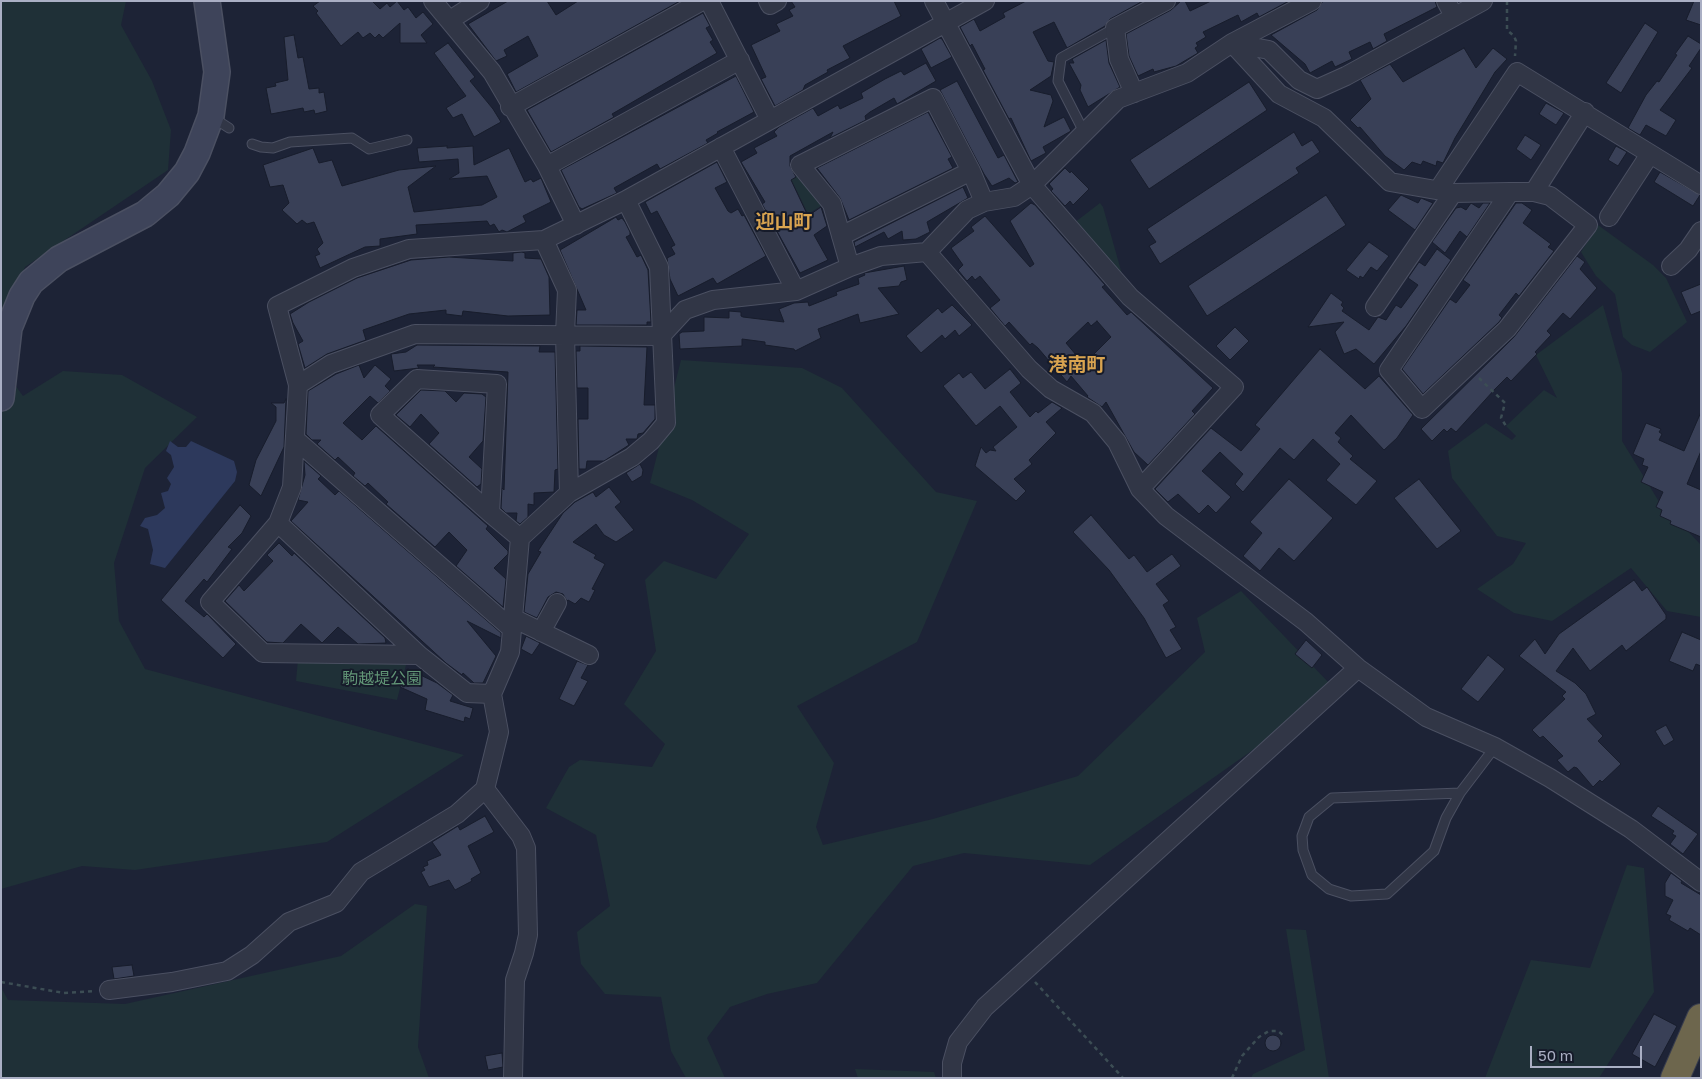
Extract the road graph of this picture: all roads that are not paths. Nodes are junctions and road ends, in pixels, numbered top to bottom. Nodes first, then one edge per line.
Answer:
1 (207, 1) edge
2 (433, 1) edge
3 (480, 1) edge
4 (702, 1) edge
5 (709, 1) edge
6 (768, 1) edge
7 (778, 1) edge
8 (934, 1) edge
9 (985, 1) edge
10 (1166, 1) edge
11 (1312, 1) edge
12 (1483, 1) edge
13 (1450, 9) edge
14 (450, 20) junction
15 (945, 23) junction
16 (1115, 28) junction
17 (1232, 43) junction
18 (740, 60) junction
19 (1134, 93) junction
20 (510, 107) junction
21 (1585, 112) junction
22 (770, 120) junction
23 (1084, 132) junction
24 (407, 140) dead end
25 (252, 144) dead end
26 (722, 147) junction
27 (1650, 154) junction
28 (547, 166) junction
29 (971, 171) junction
30 (1032, 185) junction
31 (1701, 185) edge
32 (1446, 192) junction
33 (1510, 192) junction
34 (1534, 192) junction
35 (626, 200) junction
36 (984, 202) junction
37 (1609, 217) dead end
38 (576, 225) junction
39 (1701, 231) edge
40 (841, 236) junction
41 (544, 240) junction
42 (927, 252) junction
43 (1671, 266) dead end
44 (850, 267) junction
45 (796, 291) junction
46 (1376, 307) dead end
47 (565, 334) junction
48 (660, 336) junction
49 (298, 384) junction
50 (1, 398) edge
51 (295, 439) junction
52 (1140, 489) junction
53 (569, 493) junction
54 (490, 513) junction
55 (278, 523) junction
56 (520, 538) junction
57 (557, 603) dead end
58 (512, 624) junction
59 (541, 632) junction
60 (419, 655) junction
61 (589, 655) dead end
62 (1358, 668) junction
63 (492, 694) junction
64 (1495, 748) junction
65 (485, 789) junction
66 (1460, 793) junction
67 (1701, 882) edge
68 (109, 990) road end
69 (1701, 1018) edge
70 (512, 1078) edge
71 (952, 1078) edge
72 (1675, 1078) edge

1 - 50 street
2 - 14 street
3 - 14 street
4 - 20 street
5 - 18 street
6 - 7 street
8 - 15 street
9 - 15 street
10 - 16 street
11 - 17 street
12 - 13 street
13 - 17 street
14 - 20 street
15 - 22 street
15 - 30 street
16 - 19 street
16 - 23 lane
17 - 19 street
17 - 32 street
18 - 22 street
18 - 28 street
19 - 23 street
20 - 28 street
21 - 27 street
21 - 32 street
21 - 34 street
22 - 26 street
23 - 30 street
24 - 25 lane
26 - 35 street
26 - 45 street
27 - 31 street
27 - 37 street
28 - 38 street
29 - 36 street
29 - 40 street
29 - 40 street
30 - 36 street
30 - 52 street
32 - 33 street
32 - 46 street
33 - 34 street
33 - 34 street
35 - 38 street
35 - 48 street
36 - 42 street
38 - 41 street
39 - 43 street
40 - 44 street
41 - 47 street
41 - 49 street
42 - 44 street
42 - 52 street
44 - 45 street
45 - 48 street
47 - 48 street
47 - 49 street
47 - 53 street
48 - 53 street
49 - 51 street
51 - 55 street
51 - 58 street
52 - 62 street
53 - 56 street
54 - 54 street
54 - 56 street
55 - 60 street
55 - 60 street
56 - 58 street
57 - 59 street
58 - 59 street
58 - 63 street
59 - 61 street
60 - 63 street
62 - 64 street
62 - 71 street
63 - 65 street
64 - 66 lane
64 - 67 street
65 - 68 street
65 - 70 street
66 - 66 lane
69 - 72 highway

